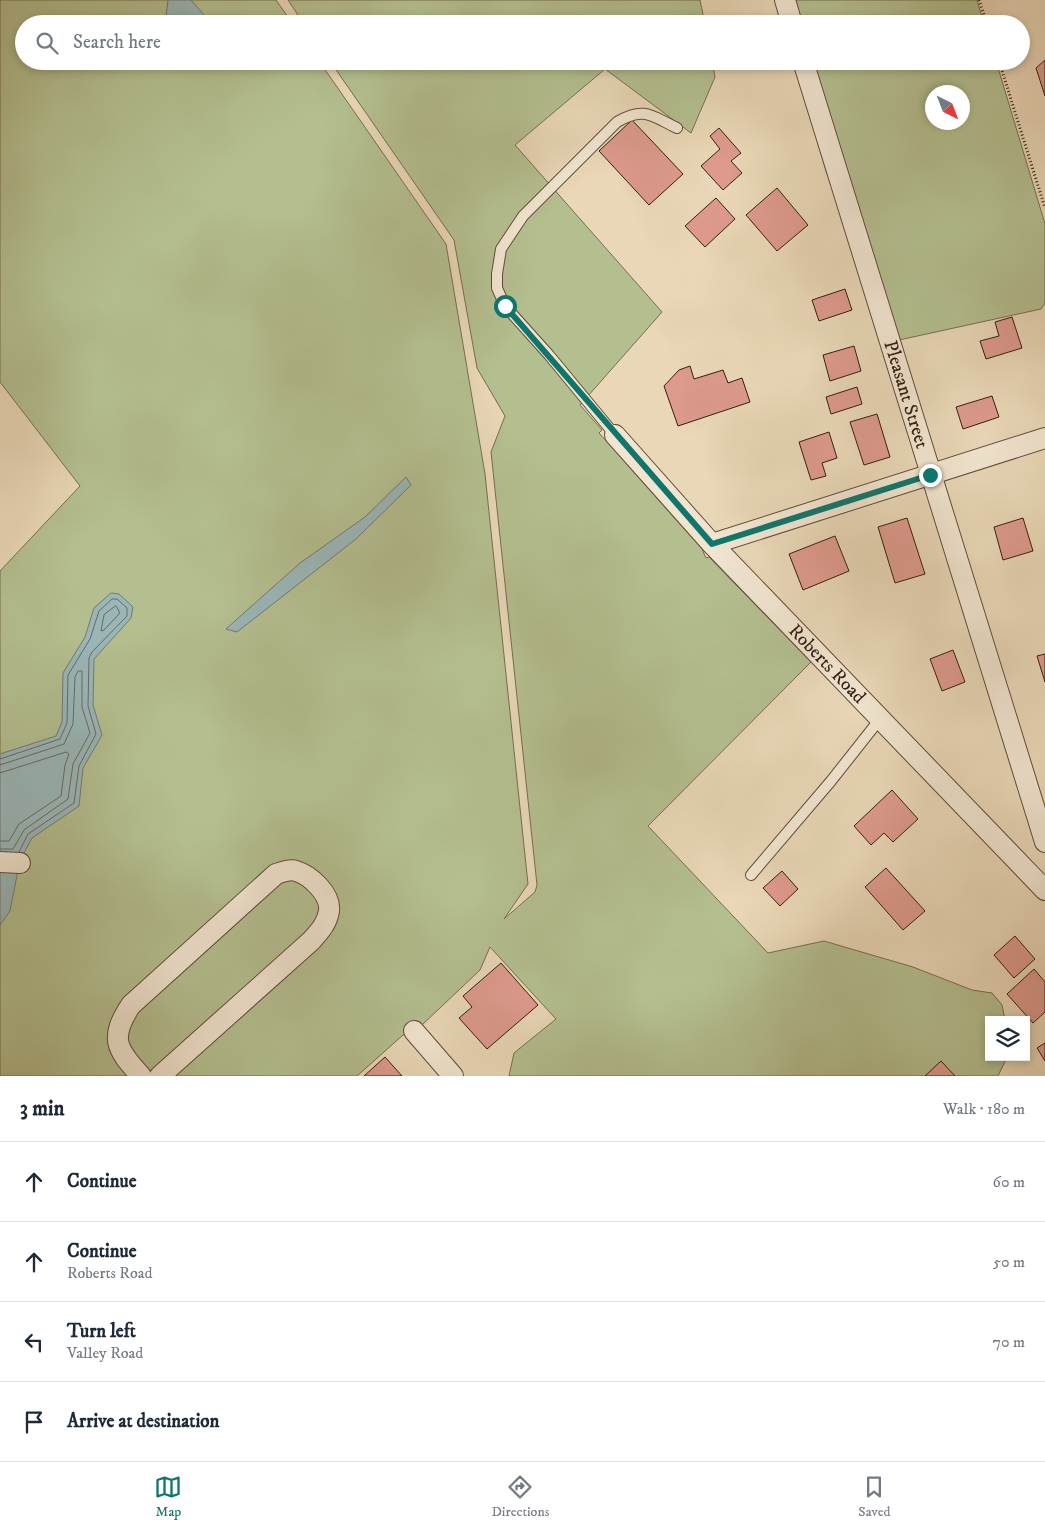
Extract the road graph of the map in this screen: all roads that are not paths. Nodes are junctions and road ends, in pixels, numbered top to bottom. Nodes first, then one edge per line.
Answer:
1 (784, 0) edge
2 (789, 15) edge
3 (806, 70) edge
4 (677, 128) dead end
5 (615, 434) joint
6 (1045, 438) edge
7 (930, 475) junction
8 (712, 544) junction
9 (880, 719) junction
10 (1045, 842) edge
11 (0, 862) edge
12 (20, 863) dead end
13 (751, 875) dead end
14 (1045, 890) edge
15 (414, 1032) dead end
16 (141, 1076) edge
17 (160, 1076) edge
18 (453, 1076) edge

1 - 2 street
3 - 7 street, Pleasant Street
4 - 5 lane
5 - 8 street, Roberts Road
6 - 7 street
7 - 8 street
7 - 10 street, Pleasant Street
8 - 9 street, Roberts Road
9 - 13 lane
9 - 14 street, Roberts Road
11 - 12 street
15 - 18 street
16 - 17 street

